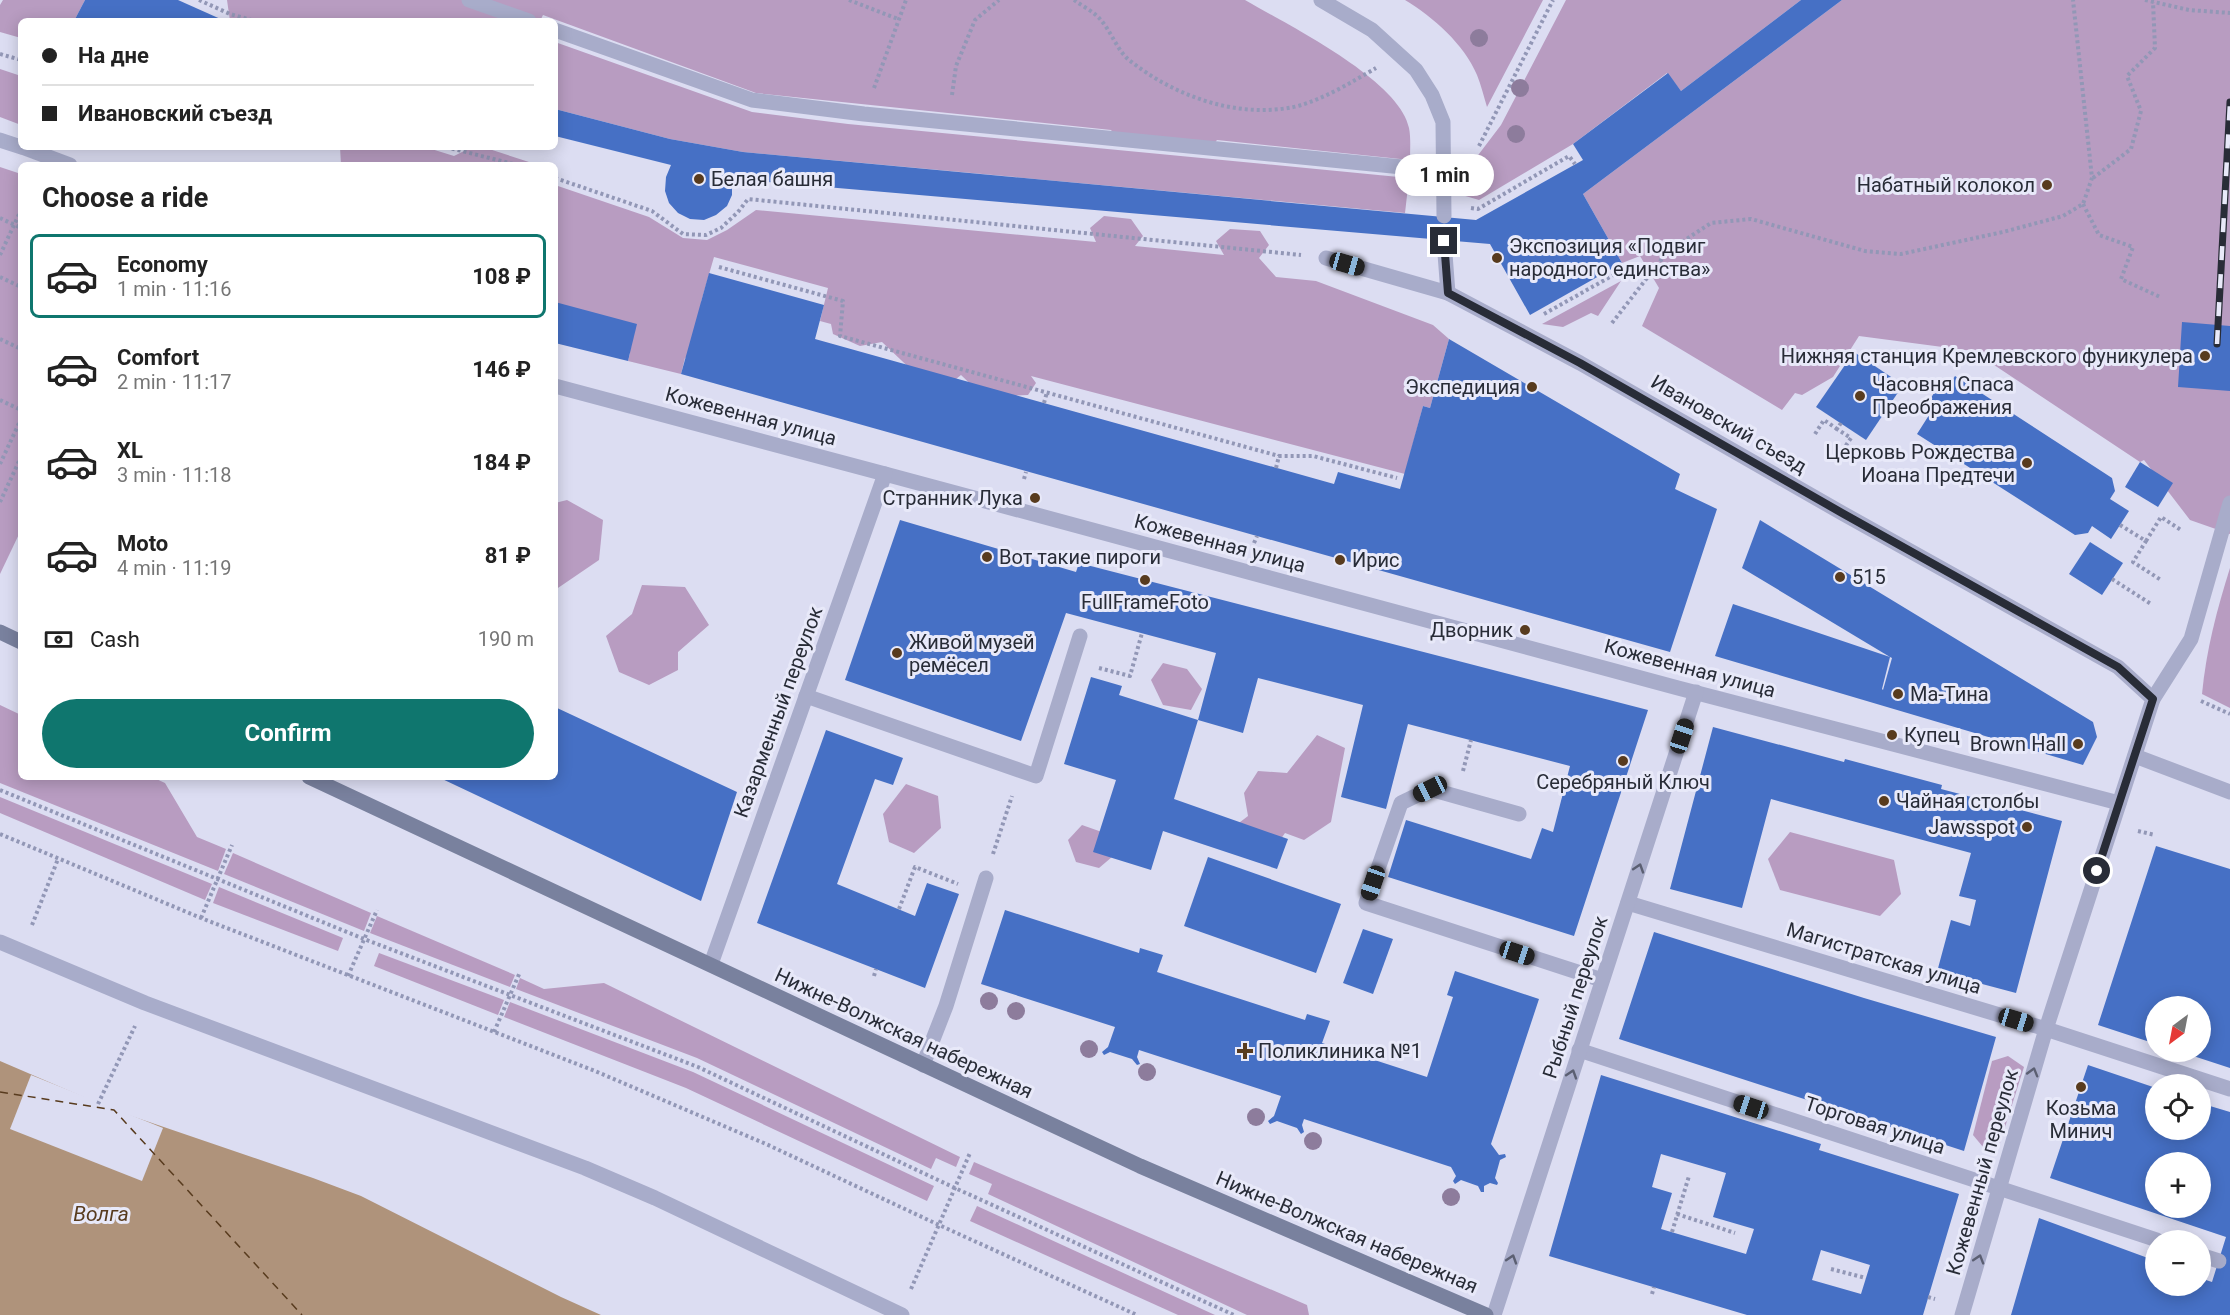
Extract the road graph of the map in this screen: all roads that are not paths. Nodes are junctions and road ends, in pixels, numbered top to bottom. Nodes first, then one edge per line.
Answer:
1 (469, 0) edge
2 (1321, 0) edge
3 (520, 18) edge
4 (558, 31) edge
5 (0, 140) edge
6 (18, 146) edge
7 (29, 150) edge
8 (62, 162) edge
9 (1443, 171) junction
10 (1444, 210) road end
11 (1444, 241) dead end
12 (1326, 258) road end
13 (1448, 293) junction
14 (558, 387) edge
15 (885, 474) junction
16 (2230, 503) edge
17 (0, 632) edge
18 (1080, 636) dead end
19 (18, 641) edge
20 (1696, 692) junction
21 (806, 696) junction
22 (2153, 699) junction
23 (2135, 756) junction
24 (315, 780) edge
25 (2230, 792) edge
26 (2119, 803) junction
27 (1519, 814) dead end
28 (983, 885) road end
29 (1628, 903) junction
30 (0, 942) edge
31 (711, 964) junction
32 (1602, 980) junction
33 (2046, 1029) junction
34 (1579, 1050) junction
35 (923, 1065) junction
36 (2230, 1089) edge
37 (2000, 1188) junction
38 (2145, 1236) edge
39 (2211, 1258) edge
40 (2219, 1261) dead end
41 (902, 1315) edge
42 (1486, 1315) edge
43 (1494, 1315) edge
44 (1962, 1315) edge

1 - 3 street
2 - 9 street
4 - 9 street
5 - 6 street
7 - 8 street
9 - 10 street
11 - 13 street
12 - 13 street, Ивановский съезд
13 - 22 street, Ивановский съезд
14 - 15 street, Кожевенная улица
15 - 20 street, Кожевенная улица
15 - 21 street, Казарменный переулок
16 - 22 street, Кожевенный переулок
17 - 19 main road
18 - 21 street
20 - 26 street, Кожевенная улица
29 -> 20 street, Рыбный переулок
21 - 31 street, Казарменный переулок
22 - 23 street, Кожевенный переулок
23 - 25 street
23 - 26 street, Кожевенный переулок
24 - 31 main road, Нижне-Волжская набережная
26 - 33 street, Кожевенный переулок
27 - 32 street
28 - 35 street
29 - 32 street, Рыбный переулок
29 - 33 street, Магистратская улица
30 - 41 street
31 - 35 main road, Нижне-Волжская набережная
32 - 34 street, Рыбный переулок
33 - 36 street, Магистратская улица
37 -> 33 street, Кожевенный переулок
34 - 37 street, Торговая улица
43 -> 34 street, Рыбный переулок
35 - 42 main road, Нижне-Волжская набережная
37 - 38 street, Торговая улица
44 -> 37 street, Кожевенный переулок
39 - 40 street

